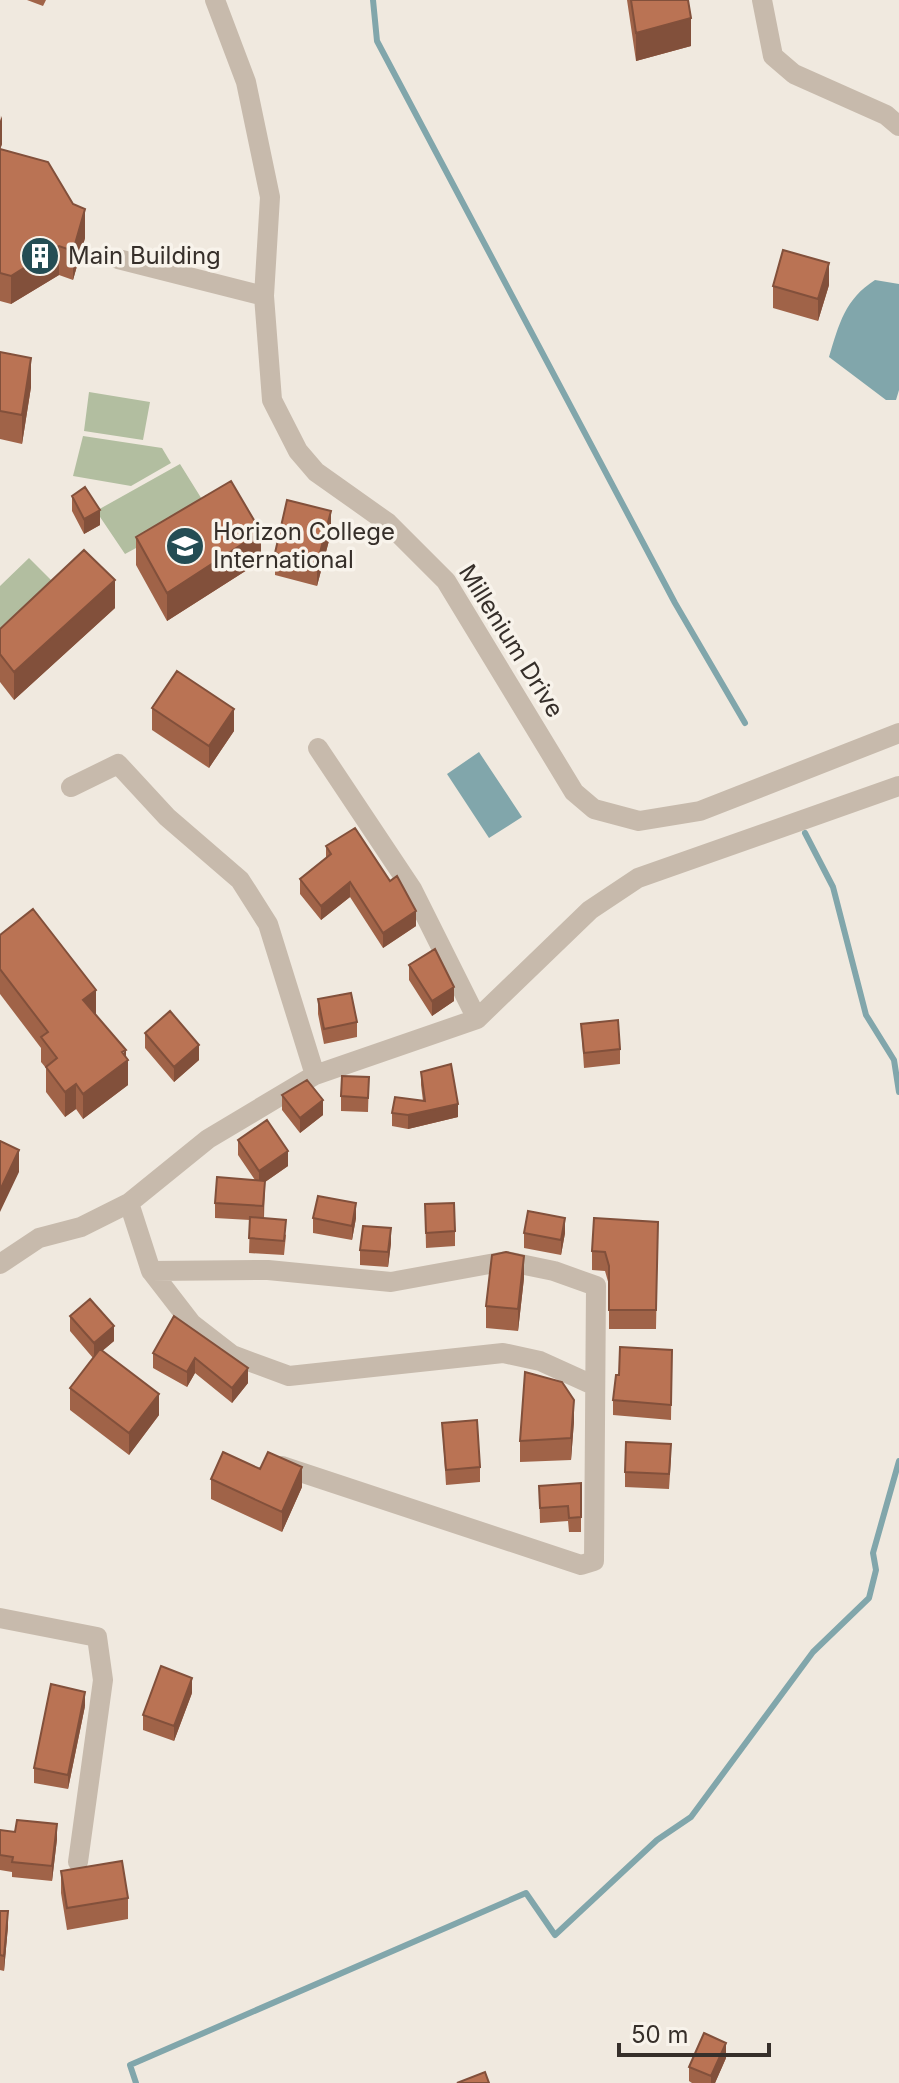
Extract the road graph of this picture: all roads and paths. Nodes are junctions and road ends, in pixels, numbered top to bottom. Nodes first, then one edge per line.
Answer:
1 (215, 0) edge
2 (762, 0) edge
3 (899, 126) edge
4 (118, 259) dead end
5 (264, 296) junction
6 (899, 733) edge
7 (318, 748) dead end
8 (899, 786) edge
9 (71, 787) dead end
10 (477, 1019) junction
11 (315, 1075) junction
12 (129, 1203) junction
13 (0, 1264) edge
14 (151, 1271) junction
15 (593, 1385) junction
16 (282, 1466) edge
17 (0, 1618) edge
18 (78, 1862) dead end

1 - 5 street, Millenium Drive
2 - 3 street
4 - 5 street
5 - 6 street, Millenium Drive
7 - 10 street
8 - 10 street
9 - 11 street
10 - 11 street
11 - 12 street
12 - 13 street
12 - 14 street
14 - 15 street
14 - 15 street
15 - 16 street
17 - 18 street

